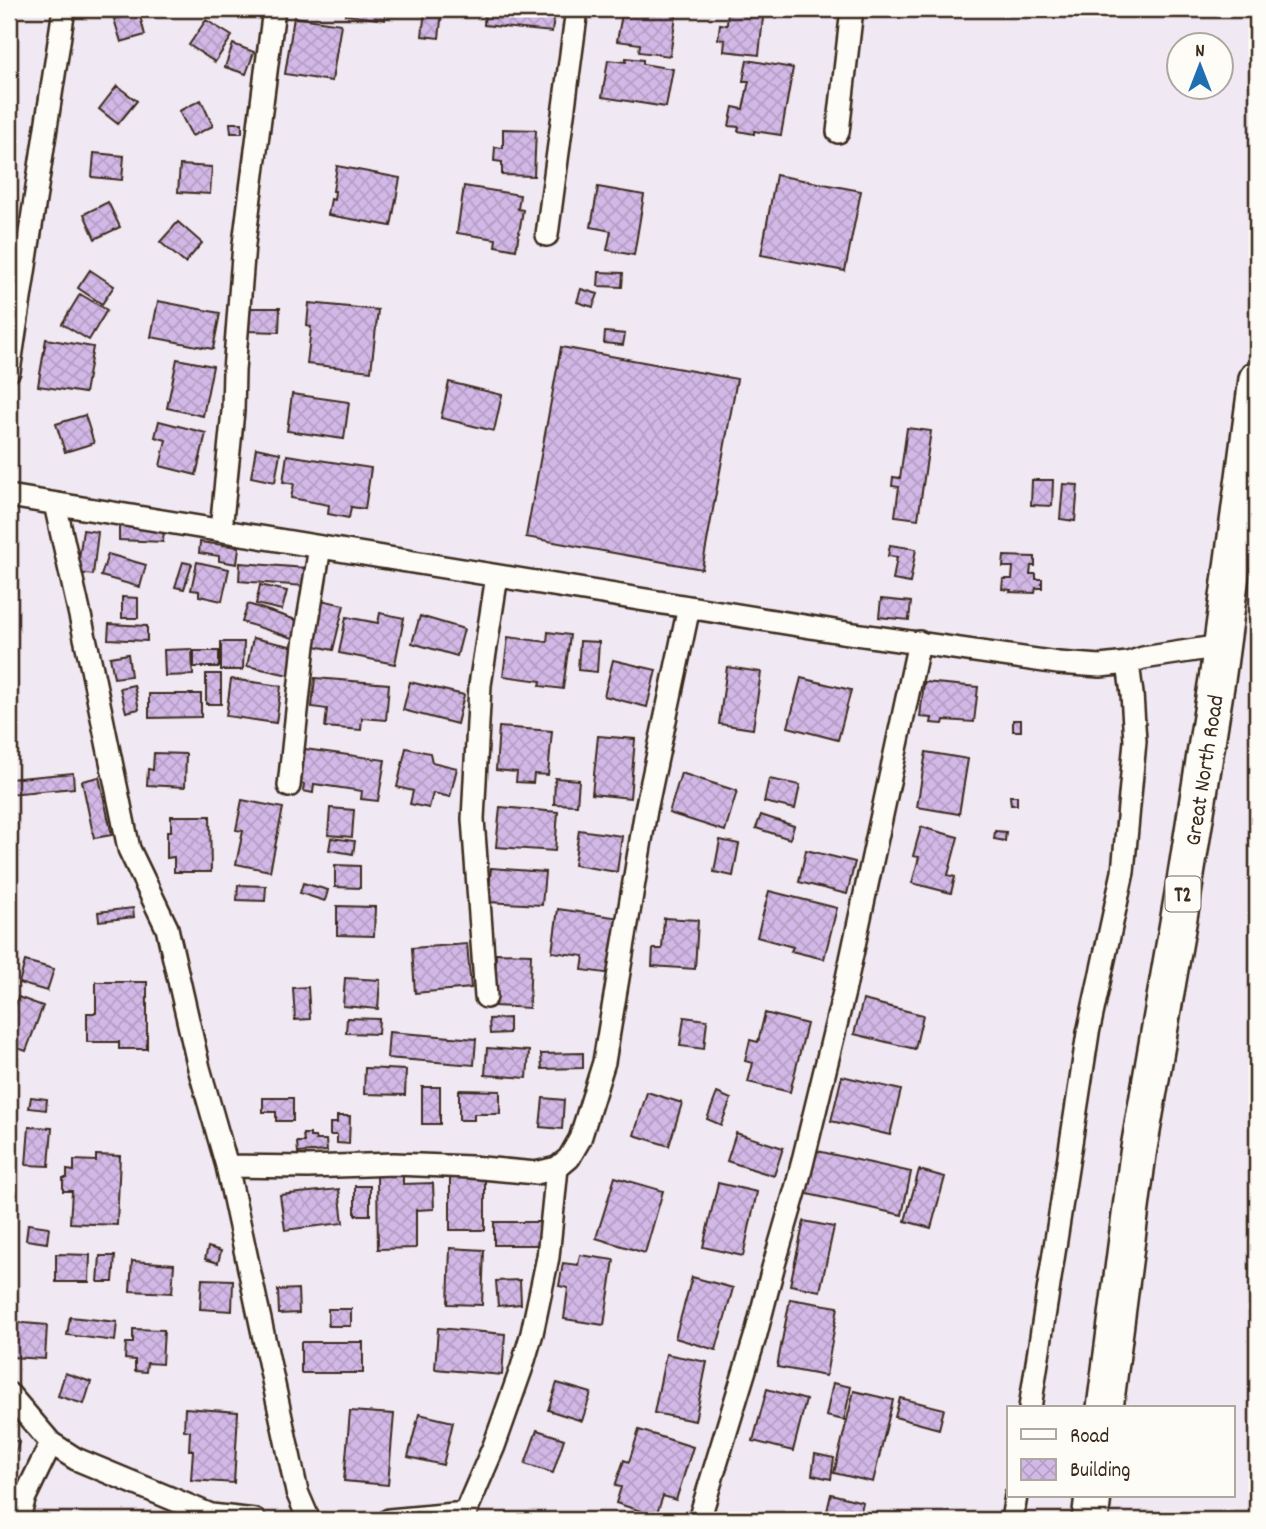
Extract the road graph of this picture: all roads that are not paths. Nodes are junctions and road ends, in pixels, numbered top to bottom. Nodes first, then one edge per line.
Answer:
1 (64, 9) edge
2 (274, 9) edge
3 (578, 9) edge
4 (852, 9) edge
5 (838, 132) dead end
6 (547, 235) dead end
7 (9, 371) edge
8 (1257, 379) edge
9 (9, 496) edge
10 (55, 504) junction
11 (221, 530) junction
12 (320, 547) junction
13 (497, 576) junction
14 (689, 607) junction
15 (919, 642) junction
16 (1222, 646) junction
17 (1128, 663) junction
18 (289, 786) dead end
19 (486, 997) dead end
20 (227, 1166) junction
21 (557, 1168) junction
22 (9, 1394) edge
23 (1030, 1406) edge
24 (1105, 1406) edge
25 (51, 1443) junction
26 (1016, 1498) edge
27 (1093, 1498) edge
28 (464, 1517) edge
29 (18, 1520) edge
30 (255, 1520) edge
31 (309, 1520) edge
32 (388, 1520) edge
33 (699, 1520) edge
34 (1012, 1520) edge
35 (1090, 1520) edge

1 - 7 street
2 - 11 street
3 - 6 street
4 - 5 street
8 - 16 highway, Great North Road / T2
9 - 10 street
10 - 11 street
10 - 20 street
11 - 12 street
12 - 13 street
12 - 18 street
13 - 14 street
13 - 19 street
14 - 15 street
14 - 21 street
15 - 17 street
15 - 33 street
16 - 17 street
16 - 24 highway, Great North Road / T2
17 - 23 street
20 - 21 street
20 - 31 street
21 - 28 street
22 - 25 street
25 - 29 street
25 - 30 street
26 - 34 street
27 - 35 highway
28 - 32 street

